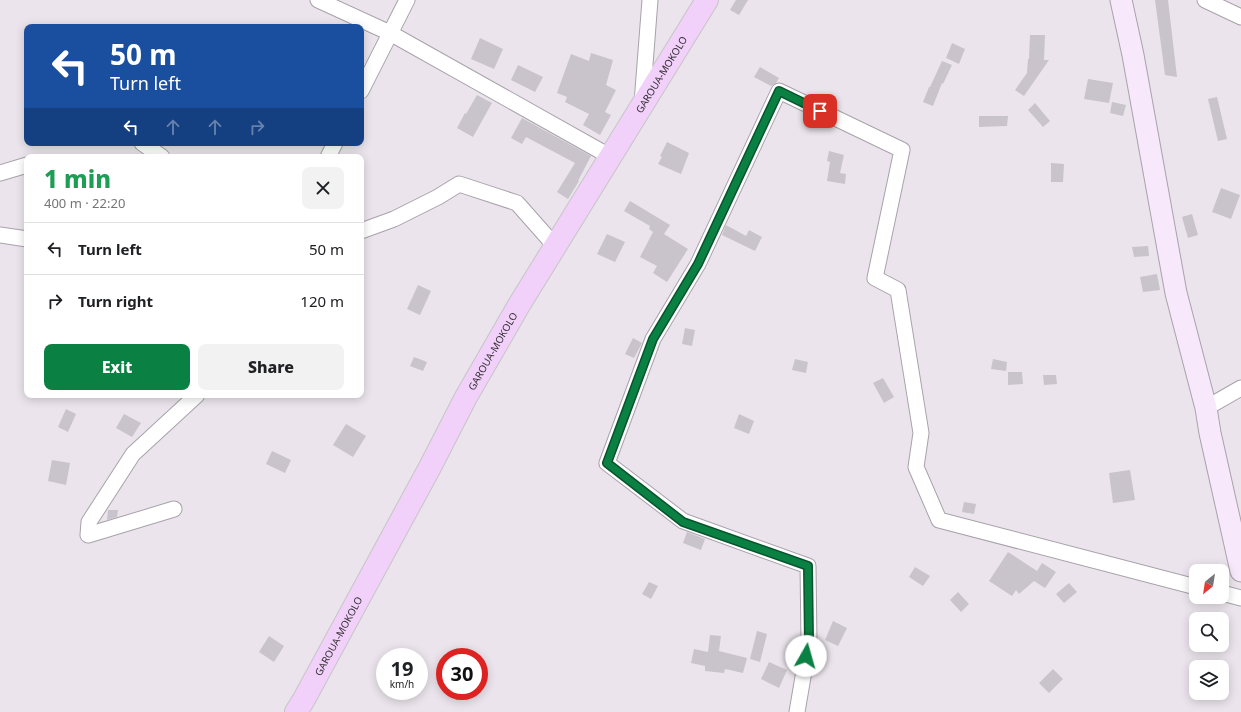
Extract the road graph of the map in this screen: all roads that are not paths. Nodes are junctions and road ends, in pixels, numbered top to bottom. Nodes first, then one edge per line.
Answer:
1 (318, 0) edge
2 (407, 0) edge
3 (650, 0) edge
4 (707, 0) edge
5 (1121, 0) edge
6 (1205, 0) edge
7 (1241, 17) edge
8 (390, 33) junction
9 (364, 85) edge
10 (642, 107) junction
11 (146, 146) edge
12 (158, 154) edge
13 (611, 157) junction
14 (24, 166) edge
15 (0, 173) edge
16 (364, 230) edge
17 (0, 235) edge
18 (24, 239) edge
19 (555, 246) junction
20 (1241, 388) edge
21 (194, 398) edge
22 (1206, 408) junction
23 (174, 509) dead end
24 (1241, 571) edge
25 (1189, 585) edge
26 (1229, 595) edge
27 (1241, 598) edge
28 (296, 712) edge
29 (797, 712) edge

1 - 8 street
2 - 8 street
3 - 10 street
4 - 10 main road, GAROUA-MOKOLO
5 - 22 main road
6 - 7 street
8 - 9 street
8 - 13 street
10 - 13 main road, GAROUA-MOKOLO
11 - 12 street
13 - 19 main road, GAROUA-MOKOLO
14 - 15 street
16 - 19 street
17 - 18 street
19 - 28 main road, GAROUA-MOKOLO
20 - 22 street
21 - 23 street
22 - 24 main road
25 - 29 street
26 - 27 street

